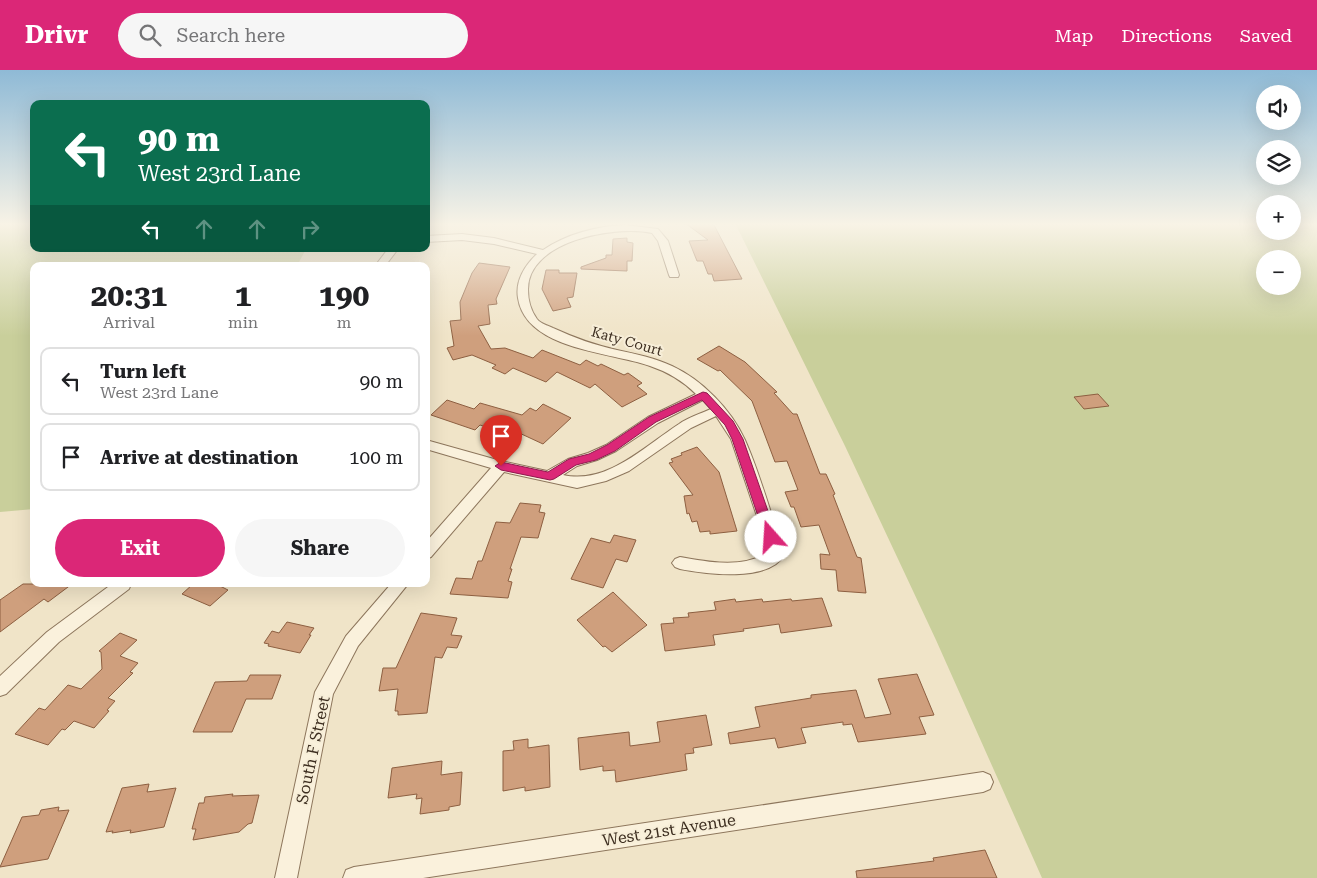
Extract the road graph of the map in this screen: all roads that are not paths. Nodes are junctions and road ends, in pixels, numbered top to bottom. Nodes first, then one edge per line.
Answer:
1 (536, 261) edge
2 (669, 261) edge
3 (674, 275) dead end
4 (703, 395) junction
5 (719, 410) junction
6 (430, 445) edge
7 (501, 466) junction
8 (550, 476) junction
9 (430, 548) edge
10 (680, 563) dead end
11 (119, 587) edge
12 (397, 587) edge
13 (0, 688) edge
14 (983, 782) dead end
15 (286, 878) edge
16 (354, 878) edge

1 - 4 street, Katy Court
2 - 3 street
4 - 5 street, Katy Court
4 - 8 street
5 - 8 street
5 - 10 street, Katy Court
6 - 7 street
7 - 8 street
7 - 9 street
11 - 13 street
12 - 15 street, South F Street
14 - 16 street, West 21st Avenue

